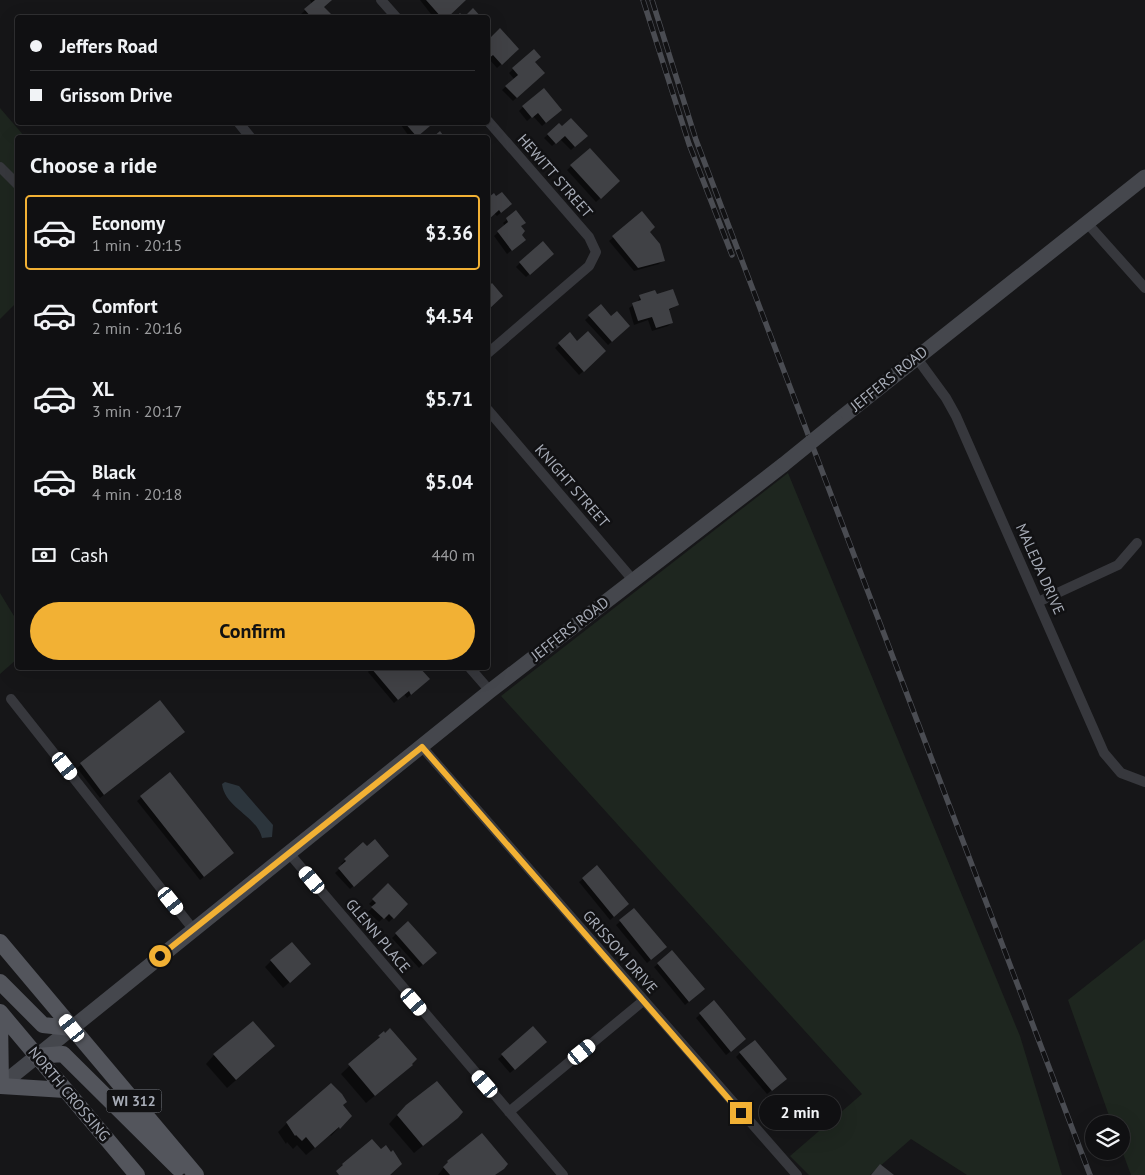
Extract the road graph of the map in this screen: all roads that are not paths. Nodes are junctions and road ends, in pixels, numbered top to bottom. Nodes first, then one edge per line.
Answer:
1 (382, 0) edge
2 (394, 15) edge
3 (490, 124) edge
4 (240, 125) edge
5 (249, 135) edge
6 (0, 167) edge
7 (1145, 177) edge
8 (15, 182) edge
9 (1087, 223) junction
10 (1145, 288) edge
11 (490, 351) edge
12 (916, 357) junction
13 (490, 412) edge
14 (1137, 543) dead end
15 (633, 580) junction
16 (1038, 602) junction
17 (472, 670) edge
18 (490, 691) junction
19 (11, 698) dead end
20 (422, 747) junction
21 (1145, 782) edge
22 (288, 852) junction
23 (193, 929) junction
24 (0, 942) edge
25 (0, 982) edge
26 (643, 1001) junction
27 (0, 1012) edge
28 (0, 1017) edge
29 (72, 1028) junction
30 (37, 1056) junction
31 (0, 1086) edge
32 (65, 1090) junction
33 (509, 1112) junction
34 (137, 1175) edge
35 (186, 1175) edge
36 (196, 1175) edge
37 (563, 1175) edge
38 (797, 1175) edge

1 - 2 street
3 - 11 street, HEWITT STREET
4 - 5 street
6 - 8 street
7 - 9 main road, JEFFERS ROAD
9 - 10 street
9 - 12 main road, JEFFERS ROAD
12 - 15 main road, JEFFERS ROAD, bridge
12 - 16 street, MALEDA DRIVE
13 - 15 street, KNIGHT STREET
14 - 16 street
15 - 18 main road, JEFFERS ROAD
16 - 21 street, MALEDA DRIVE
17 - 18 street
18 - 20 main road, JEFFERS ROAD
19 - 23 street
20 - 22 main road, JEFFERS ROAD
20 - 26 street, GRISSOM DRIVE
22 - 23 main road, JEFFERS ROAD
22 - 33 street, GLENN PLACE
23 - 29 main road, JEFFERS ROAD
24 - 29 main road, WI 312
25 - 29 main road
26 - 33 street
26 - 38 street, GRISSOM DRIVE
27 - 30 main road, NORTH CROSSING / WI 312
28 - 31 main road
29 - 30 main road, JEFFERS ROAD
29 - 36 main road, WI 312
30 - 31 main road, JEFFERS ROAD
30 - 32 main road, NORTH CROSSING / WI 312
30 - 35 main road
31 - 32 main road
32 - 34 main road, NORTH CROSSING / WI 312
33 - 37 street, GLENN PLACE

